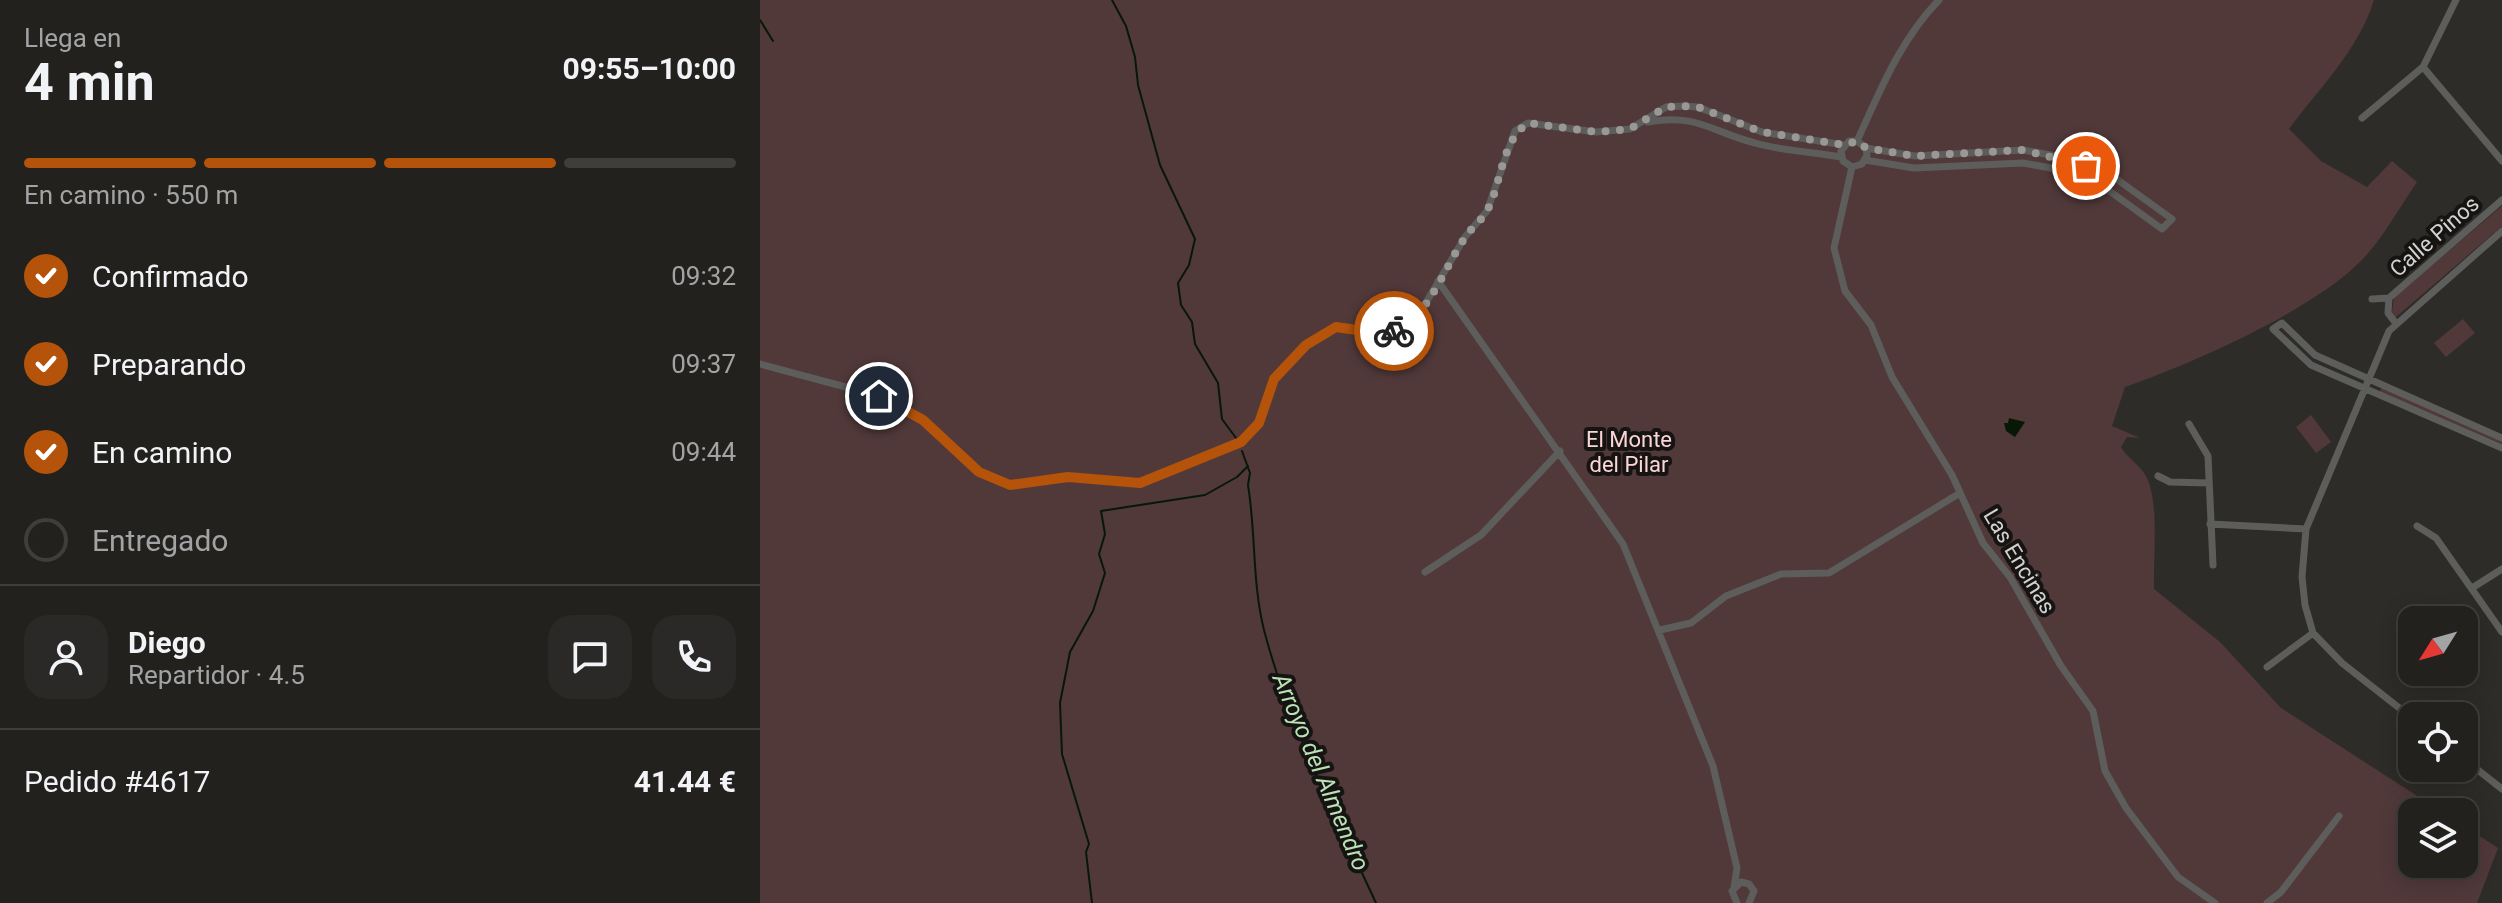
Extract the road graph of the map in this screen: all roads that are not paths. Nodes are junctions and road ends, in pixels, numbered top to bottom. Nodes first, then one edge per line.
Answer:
1 (1939, 0) edge
2 (2456, 0) edge
3 (2423, 67) junction
4 (2362, 118) dead end
5 (1642, 123) junction
6 (1857, 141) junction
7 (1844, 145) junction
8 (1866, 148) junction
9 (1841, 157) junction
10 (1865, 160) junction
11 (2502, 161) edge
12 (1852, 167) junction
13 (2502, 200) edge
14 (2502, 231) edge
15 (1438, 281) junction
16 (2389, 298) junction
17 (2372, 299) dead end
18 (2395, 322) junction
19 (760, 364) edge
20 (2366, 378) junction
21 (2362, 387) junction
22 (2189, 424) dead end
23 (2502, 438) edge
24 (2502, 448) edge
25 (1560, 451) junction
26 (2158, 476) dead end
27 (2209, 483) junction
28 (1960, 493) junction
29 (2210, 524) junction
30 (2417, 526) dead end
31 (2306, 529) junction
32 (2213, 565) dead end
33 (2502, 569) edge
34 (1425, 572) dead end
35 (2472, 588) junction
36 (1660, 630) junction
37 (2502, 632) edge
38 (2313, 633) junction
39 (2267, 667) dead end
40 (2398, 707) edge
41 (2478, 770) edge
42 (2502, 789) edge
43 (2339, 816) dead end
44 (1737, 868) junction
45 (1749, 884) junction
46 (1734, 887) junction
47 (1751, 902) edge
48 (1737, 903) edge
49 (2215, 903) edge
50 (2267, 903) edge

1 - 6 street
2 - 3 street
3 - 4 street
3 - 11 street
5 - 7 street
5 - 9 street
5 - 15 street
6 - 7 street
6 - 8 street
7 - 9 street
8 - 10 street
8 - 10 street
9 - 12 street
10 - 12 street
12 - 28 street, Las Encinas
13 - 16 street, Calle Pinos
14 - 18 street
15 - 19 street
15 - 25 street
16 - 17 street, Calle Pinos
16 - 18 street, Calle Pinos
18 - 20 street
20 - 21 street
20 - 21 street
20 - 23 street
21 - 24 street
21 - 31 street
22 - 27 street
25 - 34 street
25 - 36 street
26 - 27 street
27 - 29 street
28 - 36 street
28 - 49 street, Las Encinas
29 - 31 street
29 - 32 street
30 - 35 street
31 - 38 street
33 - 35 street
35 - 37 street
36 - 44 street
38 - 39 street
38 - 40 street
41 - 42 street
43 - 50 street
44 - 45 street
44 - 46 street
45 - 46 street
45 - 47 street
46 - 48 street

